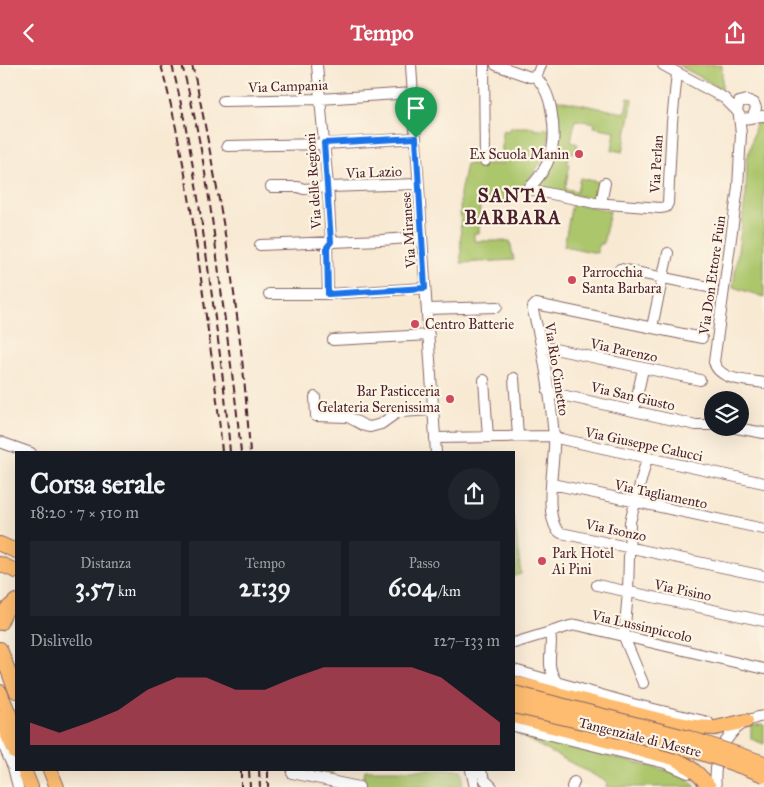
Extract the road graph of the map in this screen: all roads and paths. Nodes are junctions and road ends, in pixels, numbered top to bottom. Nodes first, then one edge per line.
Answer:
1 (317, 65) edge
2 (411, 65) edge
3 (484, 65) edge
4 (496, 65) edge
5 (541, 65) edge
6 (663, 65) edge
7 (677, 73) junction
8 (535, 76) junction
9 (412, 93) junction
10 (724, 98) junction
11 (320, 99) junction
12 (223, 101) dead end
13 (741, 101) junction
14 (751, 114) edge
15 (416, 138) junction
16 (324, 143) junction
17 (228, 146) dead end
18 (485, 161) dead end
19 (608, 183) dead end
20 (418, 184) junction
21 (271, 187) dead end
22 (328, 187) junction
23 (601, 203) junction
24 (422, 237) junction
25 (331, 242) junction
26 (260, 245) dead end
27 (668, 253) dead end
28 (620, 269) dead end
29 (663, 279) junction
30 (425, 288) junction
31 (713, 288) dead end
32 (268, 294) dead end
33 (328, 294) junction
34 (497, 307) dead end
35 (427, 309) junction
36 (652, 327) junction
37 (428, 335) junction
38 (702, 337) dead end
39 (333, 340) dead end
40 (542, 349) junction
41 (643, 369) junction
42 (514, 379) dead end
43 (484, 380) dead end
44 (700, 380) dead end
45 (764, 383) edge
46 (548, 392) junction
47 (315, 397) dead end
48 (433, 410) junction
49 (634, 411) junction
50 (704, 425) edge
51 (749, 430) edge
52 (764, 433) edge
53 (554, 436) junction
54 (488, 437) junction
55 (518, 437) junction
56 (435, 438) junction
57 (0, 442) edge
58 (25, 451) edge
59 (436, 451) edge
60 (647, 459) junction
61 (764, 483) edge
62 (552, 484) junction
63 (635, 503) junction
64 (764, 529) edge
65 (0, 543) edge
66 (628, 547) junction
67 (15, 550) edge
68 (0, 551) edge
69 (15, 558) edge
70 (0, 564) edge
71 (15, 571) edge
72 (764, 576) edge
73 (597, 585) dead end
74 (628, 592) junction
75 (15, 602) edge
76 (1, 621) edge
77 (764, 621) edge
78 (550, 632) junction
79 (624, 637) junction
80 (515, 643) edge
81 (0, 649) edge
82 (549, 657) junction
83 (764, 669) edge
84 (515, 670) edge
85 (530, 674) junction
86 (556, 681) junction
87 (515, 683) edge
88 (643, 683) dead end
89 (15, 688) edge
90 (0, 692) edge
91 (515, 693) edge
92 (515, 706) edge
93 (515, 716) edge
94 (757, 717) edge
95 (0, 718) edge
96 (515, 726) edge
97 (15, 729) edge
98 (0, 738) edge
99 (15, 751) edge
100 (764, 763) edge
101 (24, 771) edge
102 (32, 771) edge
103 (471, 771) edge
104 (481, 771) edge
105 (292, 773) dead end
106 (764, 775) edge
107 (490, 785) edge
108 (18, 787) edge
109 (31, 787) edge
110 (39, 787) edge
111 (359, 787) edge
112 (475, 787) edge
113 (703, 787) edge
114 (709, 787) edge
115 (716, 787) edge

1 - 11 street, Via delle Regioni
2 - 9 street, Via Miranese
3 - 18 street
4 - 8 street
5 - 8 street
6 - 7 street
7 - 10 street
7 - 23 street, Via Perlan
8 - 23 street, Via Perlan
9 - 11 street, Via Campania
9 - 15 street, Via Miranese
10 - 13 street
10 - 14 street
11 - 12 street, Via Campania
11 - 16 street, Via delle Regioni
13 - 14 street
13 - 14 street
14 - 45 street, Via Don Ettore Fuin
15 - 16 street
15 - 20 street, Via Miranese
16 - 17 street
16 - 22 street, Via delle Regioni
19 - 23 street
20 - 22 street, Via Lazio
20 - 24 street, Via Miranese
21 - 22 street, Via Lazio
22 - 25 street, Via delle Regioni
24 - 25 street
24 - 30 street, Via Miranese
25 - 26 street
25 - 33 street, Via delle Regioni
27 - 29 street
28 - 29 street
29 - 31 street
29 - 36 street
30 - 33 street
30 - 35 street, Via Miranese
32 - 33 street
34 - 35 street
35 - 37 street, Via Miranese
36 - 38 street
36 - 40 street, Via Rio Cimetto
37 - 39 street
37 - 48 street, Via Miranese
40 - 41 street, Via Parenzo
40 - 46 street, Via Rio Cimetto
41 - 44 street, Via Parenzo
41 - 49 street
42 - 55 street
43 - 54 street
46 - 49 street, Via San Giusto
46 - 53 street, Via Rio Cimetto
47 - 48 street
48 - 56 street, Via Miranese
49 - 50 street, Via San Giusto
51 - 52 street
53 - 55 street, Via Giuseppe Calucci
53 - 60 street, Via Giuseppe Calucci
53 - 62 street, Via Isonzo
54 - 55 street, Via Giuseppe Calucci
54 - 56 street, Via Giuseppe Calucci
56 - 59 street, Via Miranese
57 - 58 street
60 - 61 street, Via Giuseppe Calucci
60 - 63 street
62 - 63 street, Via Tagliamento
62 - 66 street, Via Isonzo
63 - 64 street, Via Tagliamento
63 - 66 street
65 - 67 highway
66 - 72 street, Via Isonzo
66 - 74 street
68 - 69 highway
70 - 71 highway
73 - 74 street, Via Pisino
74 - 77 street, Via Pisino
74 - 79 street
75 - 76 highway
78 - 79 street, Via Lussinpiccolo
78 - 80 street, Via Lussinpiccolo
78 - 82 street
79 - 83 street, Via Lussinpiccolo
79 - 88 street
81 - 89 highway
82 - 85 street
82 - 86 street
84 - 85 street
85 - 86 street
86 - 94 street
87 - 94 highway
90 - 97 highway
91 - 100 highway, Tangenziale di Mestre, bridge
92 - 106 highway, Tangenziale di Mestre, bridge
93 - 114 highway
94 - 115 street
95 - 99 highway
96 - 113 street
98 - 108 street
101 - 109 highway
102 - 110 highway
103 - 112 street
104 - 107 street
105 - 111 street
107 - 112 street

